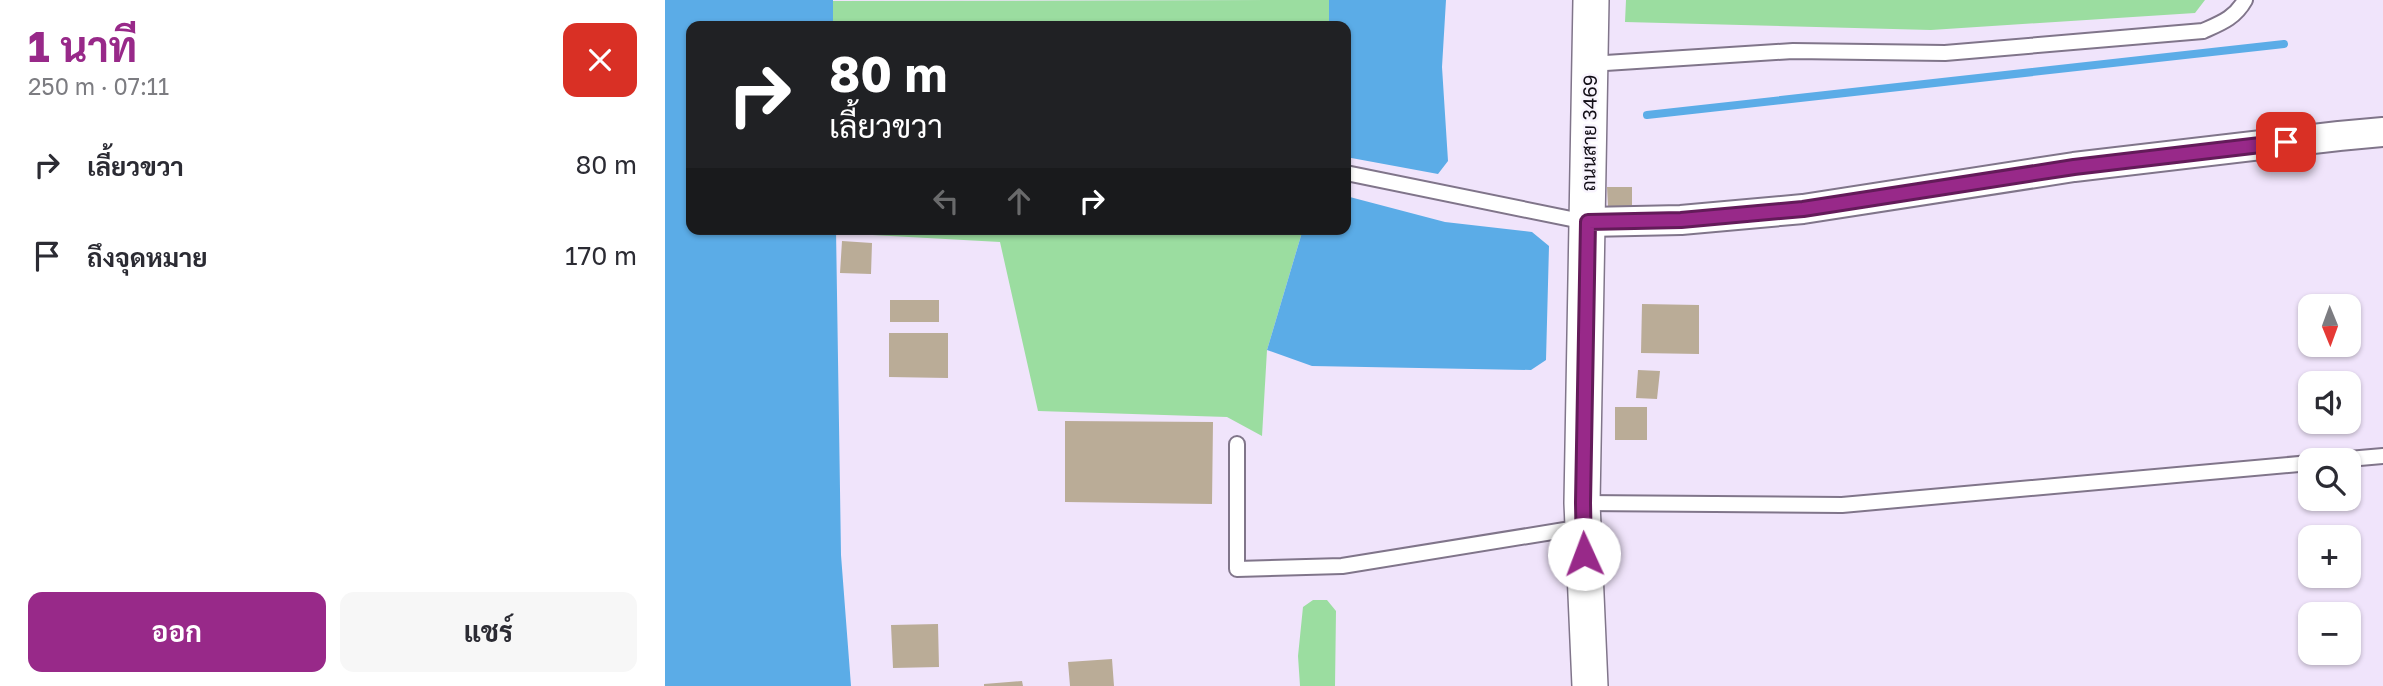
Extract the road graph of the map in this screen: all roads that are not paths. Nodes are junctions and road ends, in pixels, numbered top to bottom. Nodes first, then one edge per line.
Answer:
1 (1591, 0) edge
2 (2245, 0) edge
3 (1590, 64) junction
4 (2383, 132) edge
5 (1351, 174) edge
6 (1588, 222) junction
7 (1237, 444) dead end
8 (2383, 456) edge
9 (2361, 458) edge
10 (2298, 464) edge
11 (1583, 515) junction
12 (1590, 686) edge

1 - 3 street, ถนนสาย 3469
2 - 3 lane
3 - 6 street, ถนนสาย 3469
4 - 6 street
5 - 6 lane
6 - 11 street, ถนนสาย 3469
7 - 11 lane
8 - 9 lane
10 - 11 lane
11 - 12 street, ถนนสาย 3469

